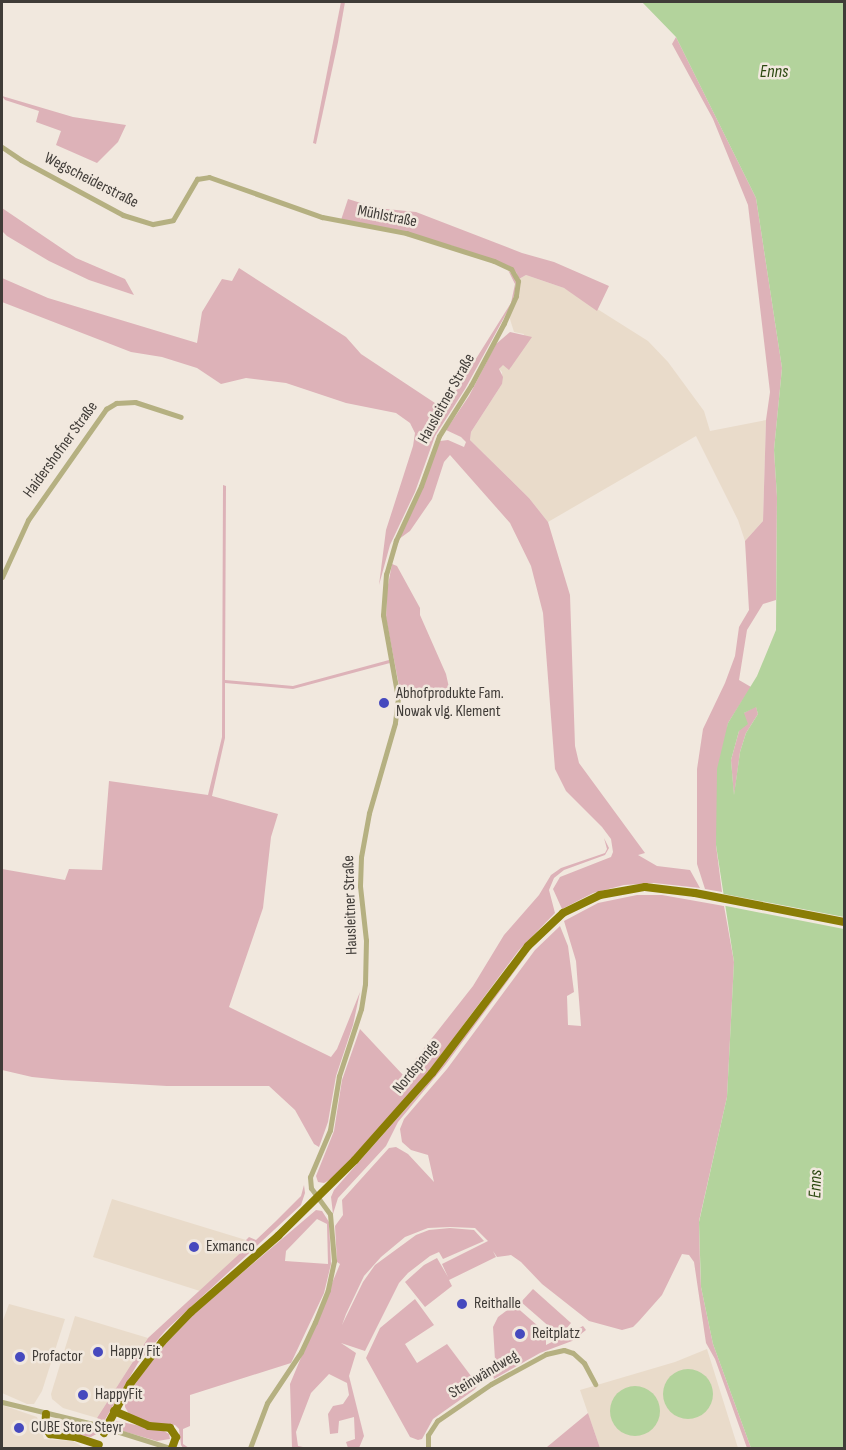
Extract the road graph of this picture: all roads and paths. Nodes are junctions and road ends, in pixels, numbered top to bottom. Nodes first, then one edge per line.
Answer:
1 (2, 147) edge
2 (200, 177) joint
3 (504, 323) joint
4 (181, 417) dead end
5 (2, 577) edge
6 (844, 922) edge
7 (319, 1197) junction
8 (595, 1384) dead end
9 (2, 1400) edge
10 (114, 1411) junction
11 (46, 1414) junction
12 (98, 1447) edge
13 (171, 1449) edge
14 (250, 1449) edge
15 (428, 1449) edge

1 - 2 street, Wegscheiderstraße
2 - 3 street, Mühlstraße
3 - 7 street, Hausleitner Straße
4 - 5 street, Haidershofner Straße
6 - 7 main road, Nordspange
7 - 10 main road, Nordspange
7 - 14 street, Hausleitner Straße
8 - 15 street, Steinwändweg
9 - 11 street
10 - 12 main road, Nordspange, bridge
10 - 13 main road
11 - 12 main road
11 - 13 street

